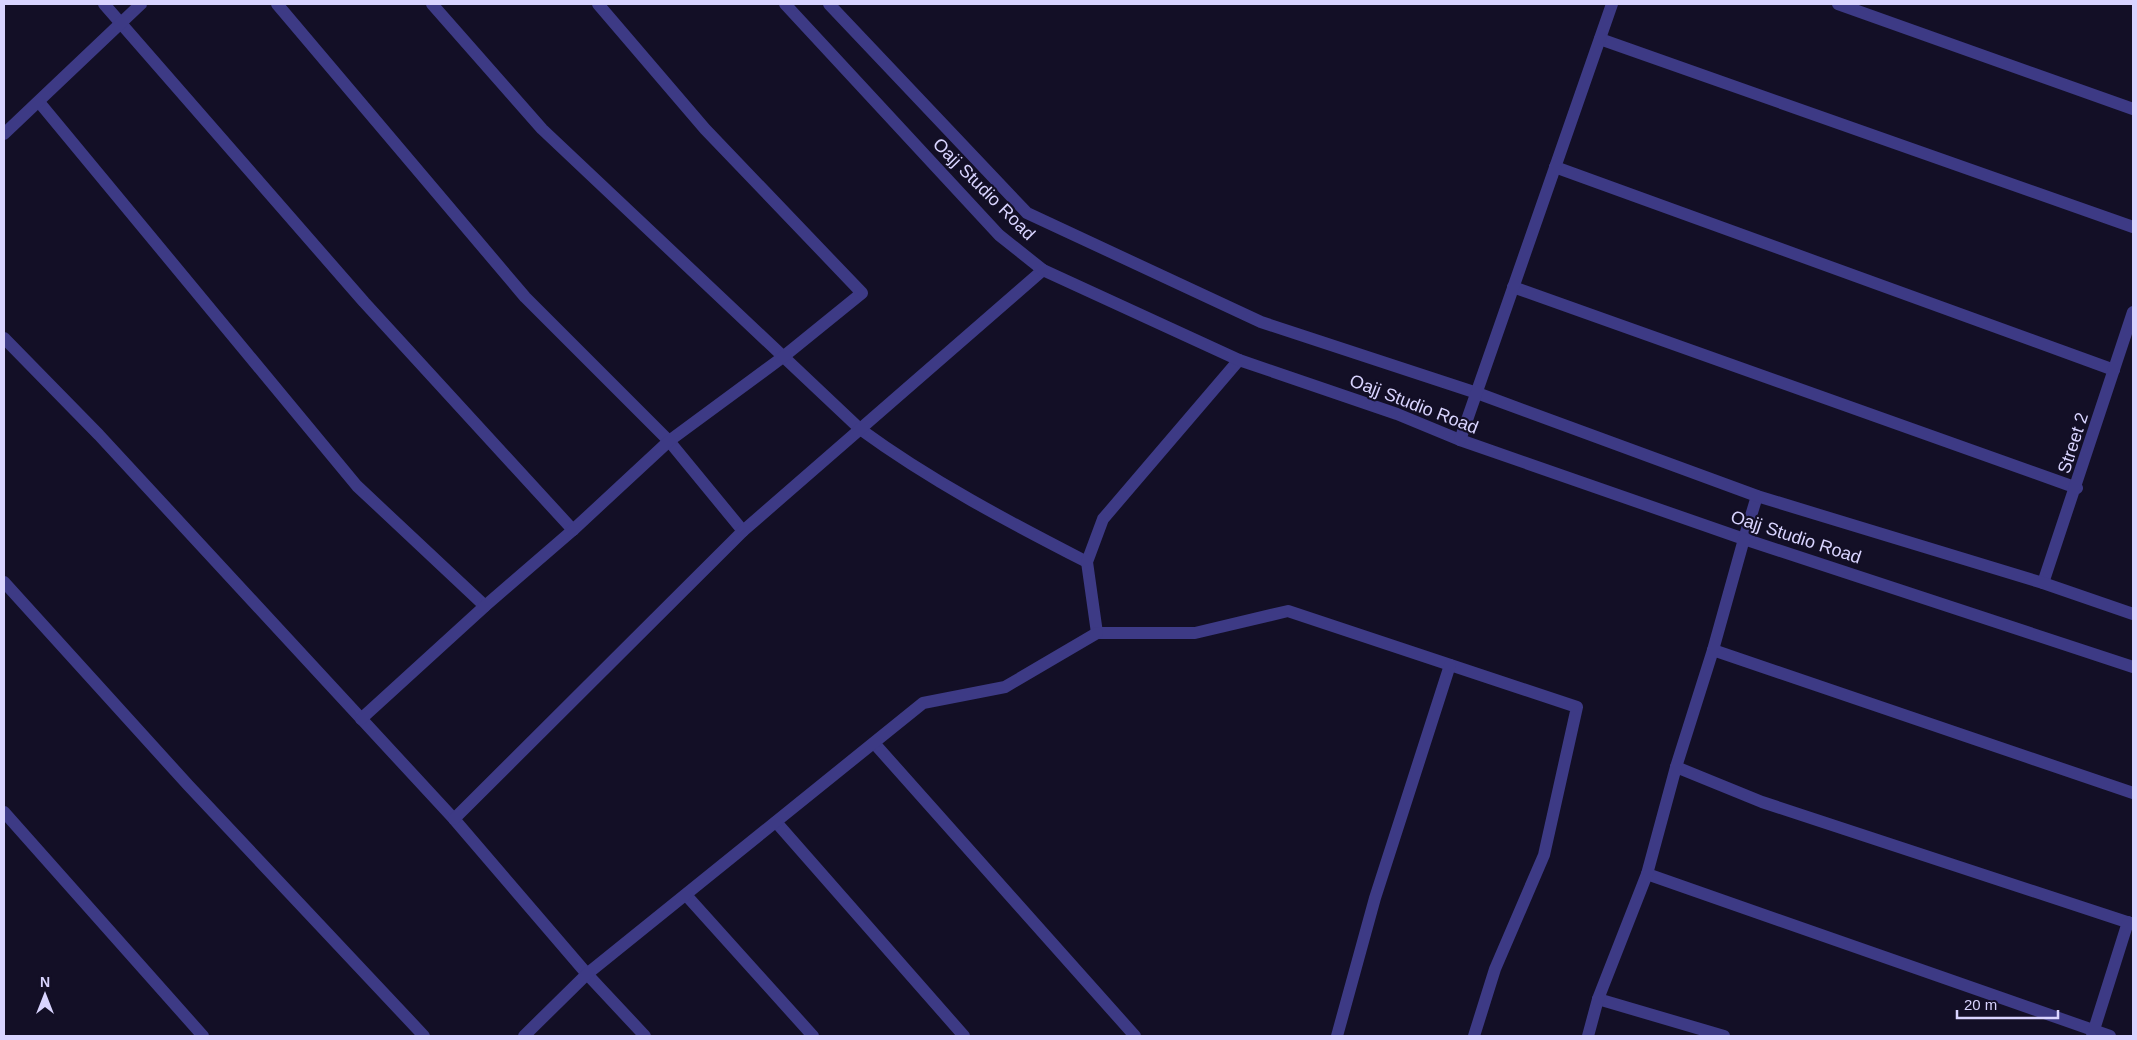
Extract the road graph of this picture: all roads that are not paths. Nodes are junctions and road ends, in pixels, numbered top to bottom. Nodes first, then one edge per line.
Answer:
1 (104, 4) edge
2 (141, 4) edge
3 (277, 4) edge
4 (432, 4) edge
5 (598, 4) edge
6 (785, 4) edge
7 (829, 4) edge
8 (1612, 4) edge
9 (1838, 4) edge
10 (120, 22) junction
11 (1600, 39) junction
12 (39, 102) junction
13 (2133, 109) edge
14 (4, 134) edge
15 (1555, 167) junction
16 (2133, 227) edge
17 (1043, 270) junction
18 (1513, 288) junction
19 (2133, 312) edge
20 (4, 338) edge
21 (782, 357) junction
22 (1239, 360) junction
23 (2114, 370) junction
24 (1477, 393) junction
25 (860, 429) junction
26 (1460, 440) junction
27 (669, 441) junction
28 (2077, 488) junction
29 (1757, 496) junction
30 (573, 530) junction
31 (744, 531) junction
32 (1744, 539) junction
33 (1087, 562) junction
34 (4, 582) edge
35 (2043, 583) junction
36 (485, 606) junction
37 (2133, 614) edge
38 (1097, 633) junction
39 (1713, 650) junction
40 (1450, 665) junction
41 (2133, 667) edge
42 (361, 720) junction
43 (874, 743) junction
44 (1676, 767) junction
45 (2133, 793) edge
46 (4, 812) edge
47 (454, 820) junction
48 (776, 822) junction
49 (1647, 874) junction
50 (686, 896) junction
51 (2131, 923) edge
52 (586, 974) junction
53 (1598, 999) junction
54 (2093, 1034) edge
55 (203, 1036) edge
56 (424, 1036) edge
57 (524, 1036) edge
58 (645, 1036) edge
59 (813, 1036) edge
60 (964, 1036) edge
61 (1135, 1036) edge
62 (1337, 1036) edge
63 (1474, 1036) edge
64 (1588, 1036) edge
65 (1724, 1036) edge
66 (2110, 1036) edge

1 - 10 street
2 - 10 street
3 - 27 street
4 - 21 street
5 - 21 street
6 - 17 street, Oajj Studio Road
7 - 24 street, Oajj Studio Road
8 - 11 street
9 - 13 street
10 - 12 street
10 - 30 street
11 - 15 street
11 - 16 street
12 - 14 street
12 - 36 street
15 - 18 street
15 - 23 street
17 - 22 street, Oajj Studio Road
17 - 25 street
18 - 24 street
18 - 28 street
19 - 23 street, Street 2
20 - 42 street
21 - 25 street
21 - 27 street
22 - 26 street, Oajj Studio Road
22 - 33 street
23 - 28 street, Street 2
24 - 26 street
24 - 29 street, Oajj Studio Road
25 - 31 street
25 - 33 street
26 - 32 street, Oajj Studio Road
27 - 30 street
27 - 31 street
28 - 35 street, Street 2
29 - 32 street
29 - 35 street, Oajj Studio Road
30 - 36 street
31 - 47 street
32 - 39 street
32 - 41 street, Oajj Studio Road
33 - 38 street
34 - 56 street
35 - 37 street, Oajj Studio Road
36 - 42 street
38 - 40 street
38 - 43 street
39 - 44 street
39 - 45 street
40 - 62 street
40 - 63 street
42 - 47 street
43 - 48 street
43 - 61 street
44 - 49 street
44 - 51 street
46 - 55 street
47 - 52 street
48 - 50 street
48 - 60 street
49 - 53 street
49 - 54 street
50 - 52 street
50 - 59 street
51 - 54 street
52 - 57 street
52 - 58 street
53 - 64 street
53 - 65 street
54 - 66 street

